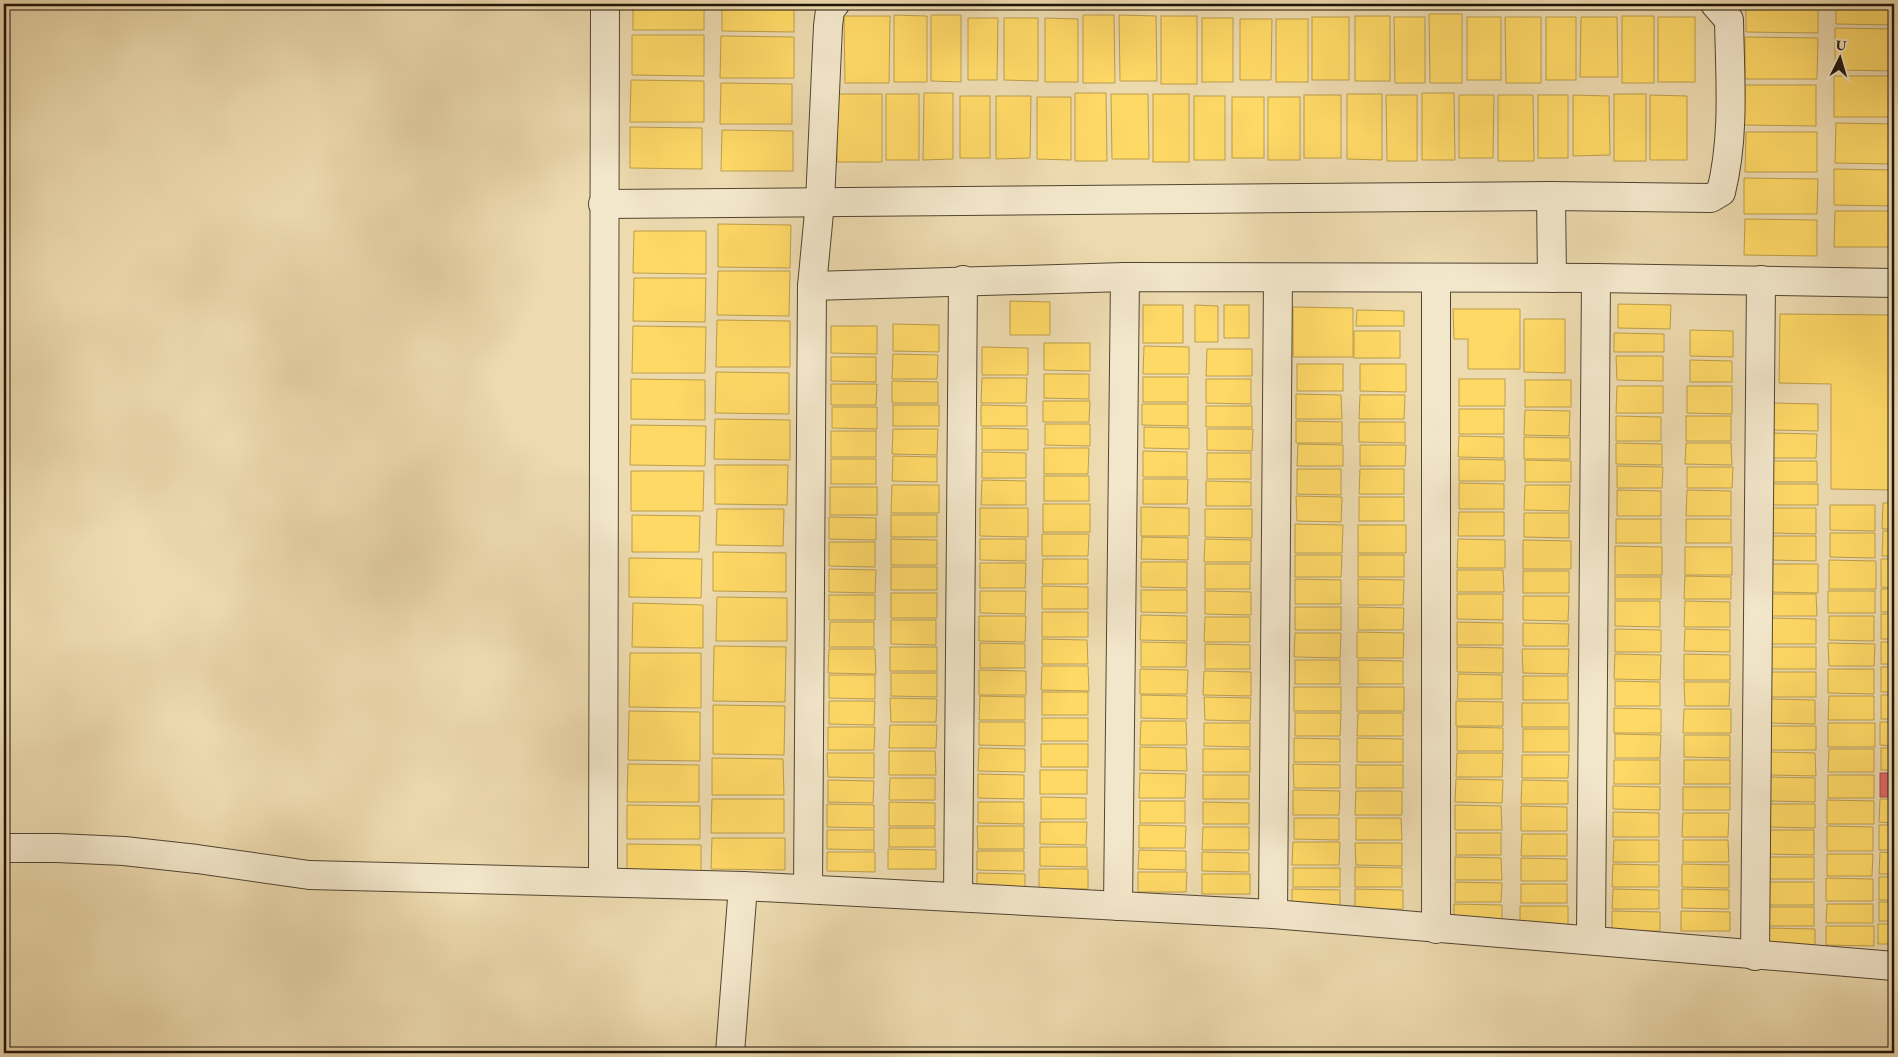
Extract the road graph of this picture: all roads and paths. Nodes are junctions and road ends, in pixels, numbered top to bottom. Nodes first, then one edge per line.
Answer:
1 (605, 4) edge
2 (835, 4) edge
3 (1721, 6) edge
4 (1551, 196) junction
5 (820, 202) junction
6 (603, 204) junction
7 (1125, 277) junction
8 (1278, 278) junction
9 (1436, 278) junction
10 (1552, 278) junction
11 (1596, 278) junction
12 (963, 280) junction
13 (1761, 280) junction
14 (1894, 284) edge
15 (812, 286) junction
16 (4, 848) edge
17 (603, 881) junction
18 (743, 886) junction
19 (808, 889) junction
20 (958, 897) junction
21 (1118, 906) junction
22 (1273, 914) junction
23 (1436, 929) junction
24 (1591, 939) junction
25 (1755, 956) junction
26 (1894, 966) edge
27 (730, 1053) edge

1 - 6 street
2 - 5 street
3 - 4 street
4 - 5 street
4 - 10 street
5 - 6 street
5 - 15 street
6 - 17 street
7 - 8 street
7 - 12 street
7 - 21 street
8 - 9 street
8 - 22 street
9 - 10 street
9 - 23 street
10 - 11 street
11 - 13 street
11 - 24 street
12 - 15 street
12 - 20 street
13 - 14 street
13 - 25 street
15 - 19 street
16 - 17 street
17 - 18 street
18 - 19 street
18 - 27 street
19 - 20 street
20 - 21 street
21 - 22 street
22 - 23 street
23 - 24 street
24 - 25 street
25 - 26 street

